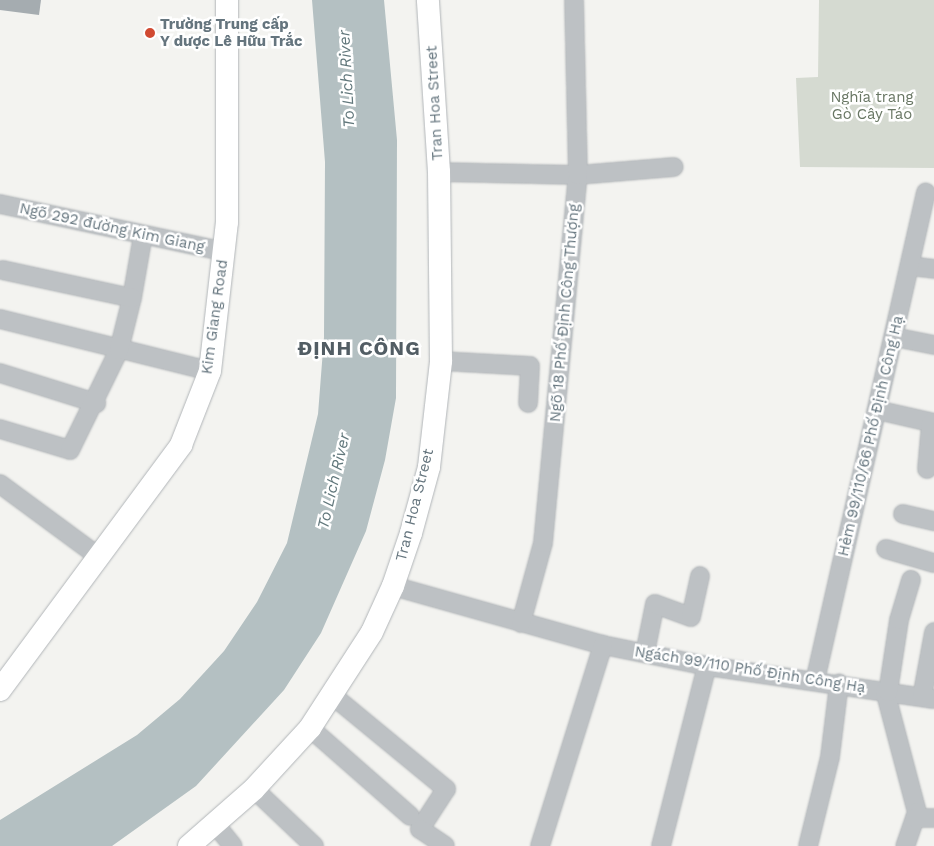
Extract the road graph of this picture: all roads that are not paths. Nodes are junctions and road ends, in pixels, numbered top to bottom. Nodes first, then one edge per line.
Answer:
1 (227, 0) edge
2 (428, 0) edge
3 (574, 0) edge
4 (674, 167) dead end
5 (439, 172) junction
6 (578, 175) junction
7 (926, 192) dead end
8 (0, 204) edge
9 (143, 235) junction
10 (225, 252) junction
11 (910, 266) junction
12 (934, 269) edge
13 (3, 270) dead end
14 (132, 298) junction
15 (0, 319) edge
16 (894, 337) junction
17 (934, 345) edge
18 (119, 350) junction
19 (441, 362) junction
20 (210, 371) junction
21 (0, 373) edge
22 (96, 403) junction
23 (528, 403) dead end
24 (877, 410) junction
25 (932, 423) edge
26 (0, 429) edge
27 (928, 469) dead end
28 (0, 484) edge
29 (903, 514) dead end
30 (934, 521) edge
31 (886, 548) dead end
32 (99, 557) junction
33 (934, 563) edge
34 (700, 576) dead end
35 (911, 580) dead end
36 (394, 586) junction
37 (521, 623) junction
38 (934, 632) edge
39 (602, 645) junction
40 (645, 653) junction
41 (707, 666) junction
42 (815, 680) junction
43 (2, 684) edge
44 (839, 684) junction
45 (886, 691) junction
46 (332, 695) junction
47 (928, 698) edge
48 (310, 728) junction
49 (254, 789) junction
50 (410, 816) dead end
51 (915, 818) junction
52 (934, 818) edge
53 (215, 824) junction
54 (189, 846) edge
55 (233, 846) edge
56 (314, 846) edge
57 (445, 846) edge
58 (540, 846) edge
59 (661, 846) edge
60 (808, 846) edge
61 (905, 846) edge

1 - 10 main road, Kim Giang Road
2 - 5 main road, Tran Hoa Street
3 - 6 street, Ngõ 18 Phố Định Công Thượng
4 - 6 street
5 - 6 street
5 - 19 main road, Tran Hoa Street
6 - 37 street, Ngõ 18 Phố Định Công Thượng
7 - 11 street, Hẻm 99/110/66 Phố Định Công Hạ
8 - 9 street, Ngõ 292 đường Kim Giang
9 - 10 street, Ngõ 292 đường Kim Giang
9 - 14 street
10 - 20 main road, Kim Giang Road
11 - 12 street
11 - 16 street, Hẻm 99/110/66 Phố Định Công Hạ
13 - 14 street
14 - 18 street
15 - 18 street
16 - 17 street
16 - 24 street, Hẻm 99/110/66 Phố Định Công Hạ
18 - 20 street
18 - 22 street
19 - 23 street
19 - 36 main road, Tran Hoa Street
20 - 32 main road, Kim Giang Road
21 - 22 street
22 - 26 street
24 - 25 street
24 - 42 street, Hẻm 99/110/66 Phố Định Công Hạ
25 - 27 street
28 - 32 street
29 - 30 street
31 - 33 street
32 - 43 main road, Kim Giang Road
34 - 40 street
35 - 45 street
36 - 37 street, Ngách 99/110 Phố Định Công Hạ
36 - 46 main road, Tran Hoa Street
37 - 39 street, Ngách 99/110 Phố Định Công Hạ
38 - 47 street
39 - 40 street, Ngách 99/110 Phố Định Công Hạ
39 - 58 street
40 - 41 street, Ngách 99/110 Phố Định Công Hạ
41 - 42 street, Ngách 99/110 Phố Định Công Hạ
41 - 59 street
42 - 44 street, Ngách 99/110 Phố Định Công Hạ
44 - 45 street, Ngách 99/110 Phố Định Công Hạ
44 - 60 street
45 - 47 street, Ngách 99/110 Phố Định Công Hạ
45 - 51 street
46 - 48 main road, Tran Hoa Street
46 - 57 street
48 - 49 main road, Tran Hoa Street
48 - 50 street
49 - 53 main road, Tran Hoa Street
49 - 56 street
51 - 52 street
51 - 61 street
53 - 54 main road, Tran Hoa Street
53 - 55 street

